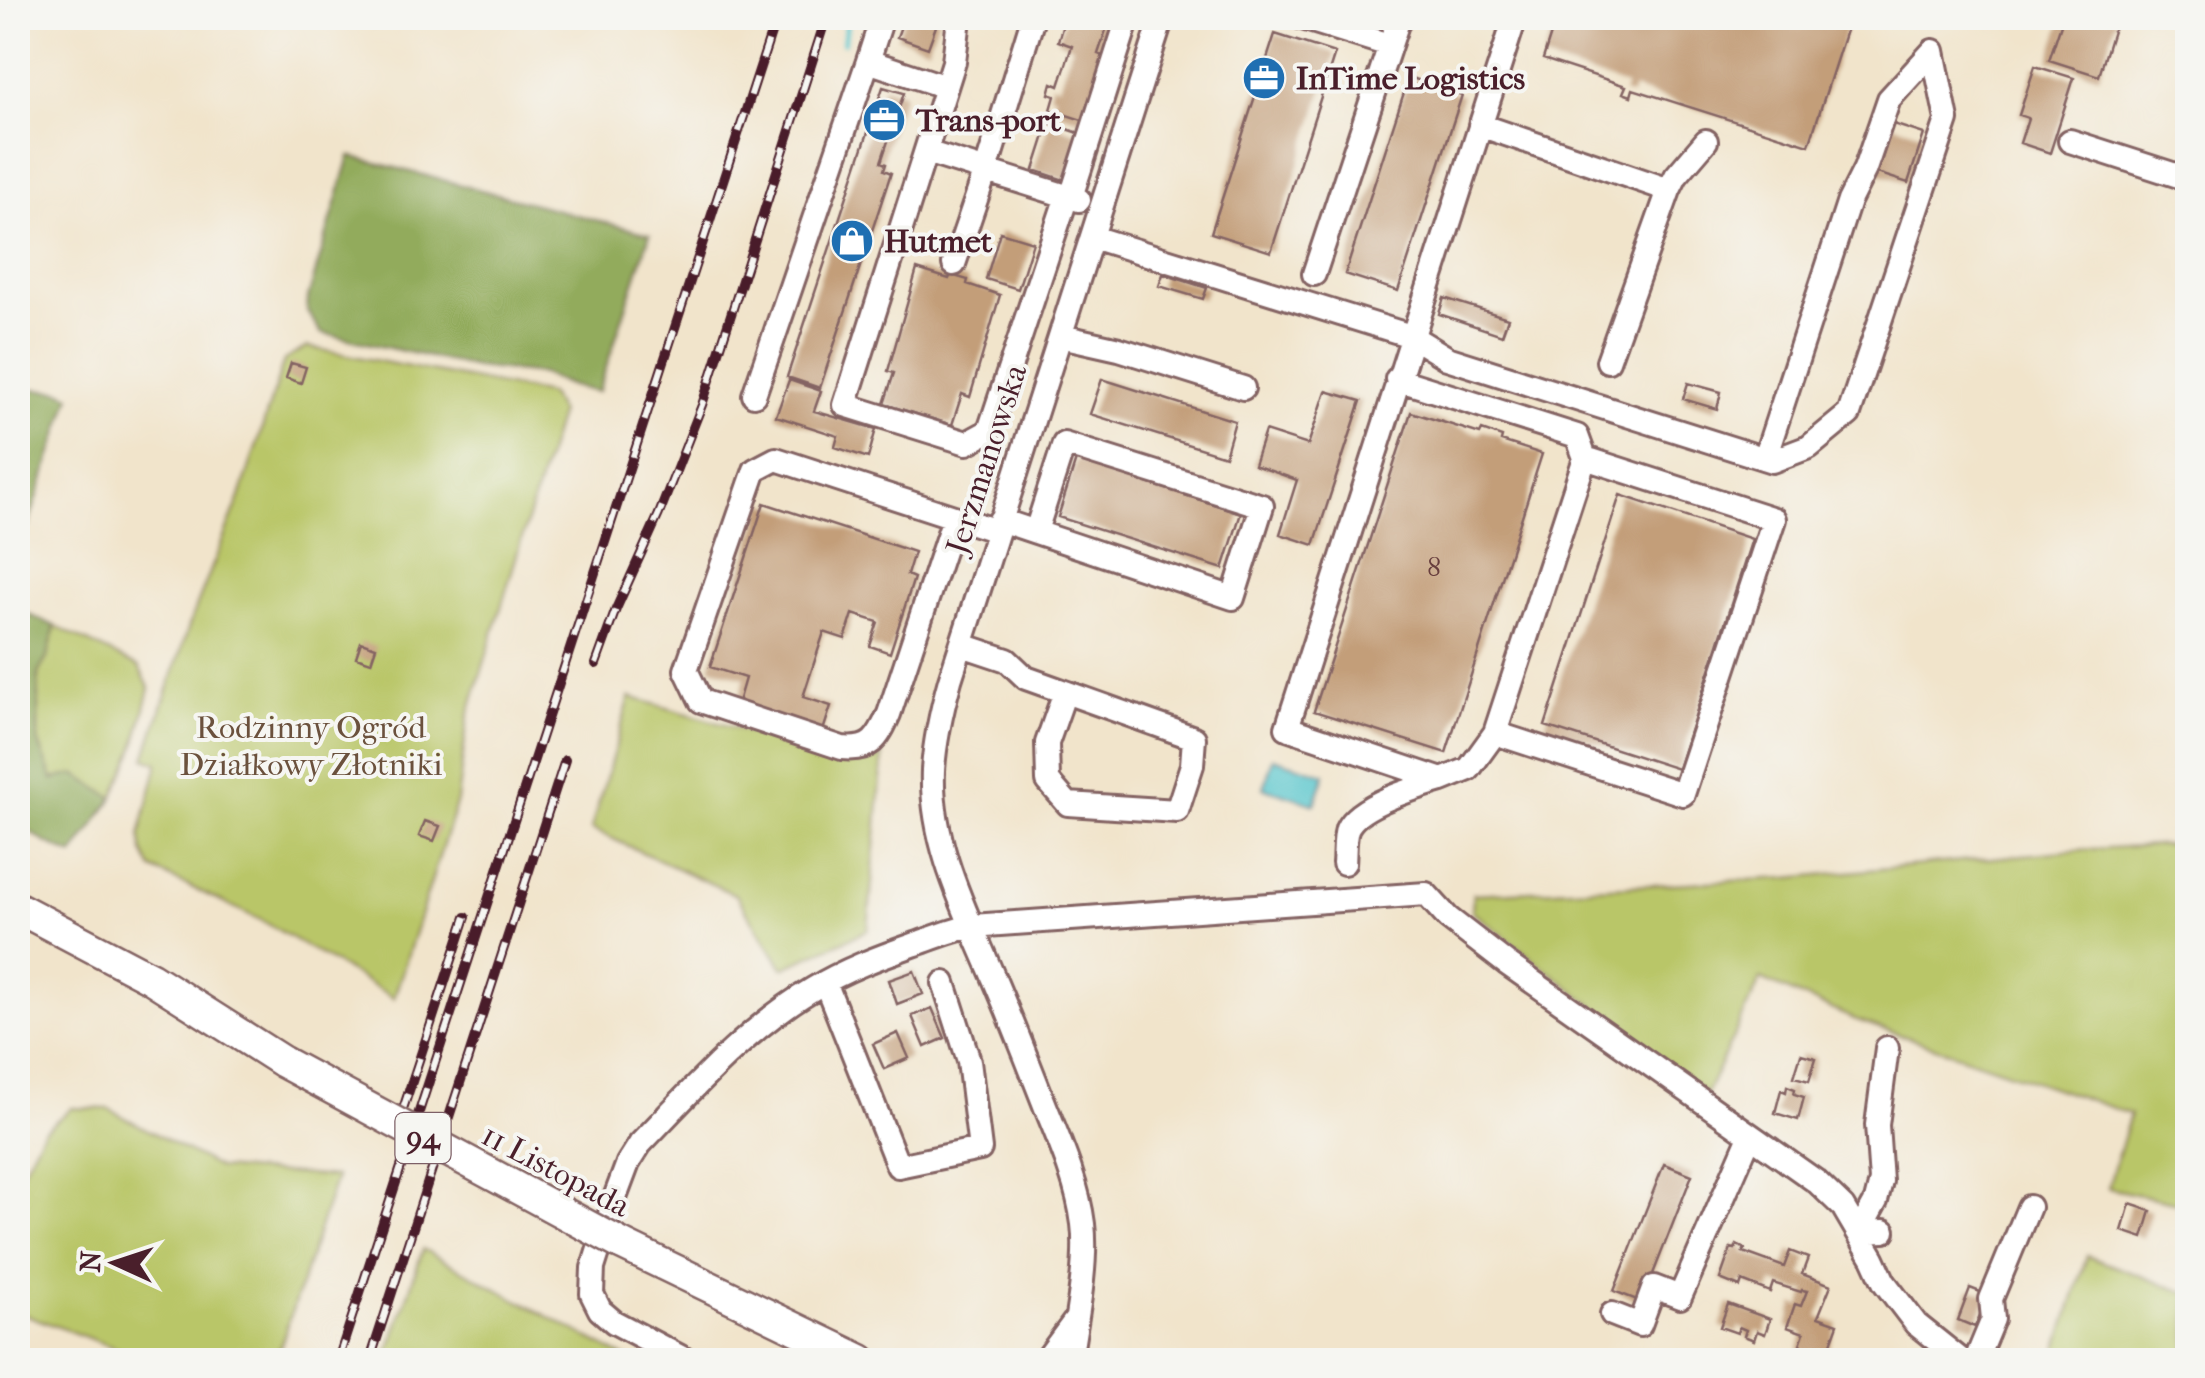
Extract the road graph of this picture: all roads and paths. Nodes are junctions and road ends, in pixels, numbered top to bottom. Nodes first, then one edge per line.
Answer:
1 (882, 18) edge
2 (959, 18) edge
3 (1033, 18) edge
4 (1128, 18) edge
5 (1162, 18) edge
6 (1302, 18) edge
7 (1398, 18) edge
8 (1515, 18) edge
9 (1389, 45) junction
10 (868, 61) junction
11 (946, 87) junction
12 (1480, 125) junction
13 (1706, 141) dead end
14 (2070, 141) dead end
15 (926, 152) junction
16 (986, 170) junction
17 (2188, 179) edge
18 (1672, 183) junction
19 (1069, 197) junction
20 (1102, 208) junction
21 (1092, 237) junction
22 (954, 264) dead end
23 (1314, 274) dead end
24 (1061, 336) junction
25 (1411, 336) junction
26 (1608, 361) dead end
27 (1397, 379) junction
28 (1243, 388) dead end
29 (754, 396) dead end
30 (1585, 458) junction
31 (1765, 458) junction
32 (954, 518) junction
33 (998, 525) junction
34 (1036, 531) junction
35 (962, 645) junction
36 (1065, 692) junction
37 (1495, 733) junction
38 (1442, 780) junction
39 (1344, 862) dead end
40 (18, 908) edge
41 (972, 926) junction
42 (825, 982) junction
43 (944, 984) dead end
44 (1887, 1048) dead end
45 (1750, 1136) junction
46 (2030, 1207) dead end
47 (1884, 1231) dead end
48 (1859, 1232) junction
49 (1612, 1314) dead end
50 (1076, 1319) junction
51 (686, 1360) edge
52 (861, 1360) edge
53 (1046, 1360) edge
54 (1070, 1360) edge
55 (1961, 1360) edge
56 (1976, 1360) edge

1 - 10 street
2 - 11 street
3 - 16 street
4 - 19 street
5 - 20 street, Jerzmanowska
6 - 9 street
7 - 9 street
8 - 12 street
9 - 23 street
10 - 11 street
10 - 29 street
11 - 15 street
12 - 18 street
12 - 25 street
13 - 18 street
14 - 17 street
15 - 16 street
15 - 19 street
16 - 19 street
16 - 22 street
18 - 26 street
19 - 20 street
20 - 21 street, Jerzmanowska
21 - 24 street, Jerzmanowska
21 - 25 street
24 - 28 street
24 - 33 street, Jerzmanowska
25 - 27 street
25 - 31 street
27 - 30 street
27 - 38 street
30 - 37 street
30 - 37 street
31 - 31 street
32 - 32 street
32 - 33 street
33 - 34 street
33 - 35 street, Jerzmanowska
34 - 34 street
35 - 36 street
35 - 41 street, Jerzmanowska
36 - 36 street
37 - 38 street
38 - 39 street
40 - 52 main road, 11 Listopada / 94, bridge
41 - 42 street
41 - 45 street
41 - 50 street, Jerzmanowska
42 - 43 street
42 - 51 street
44 - 48 street
45 - 48 street
45 - 49 street
46 - 56 street
47 - 48 street
48 - 55 street
50 - 53 street, Jerzmanowska
50 - 54 street, Jerzmanowska

